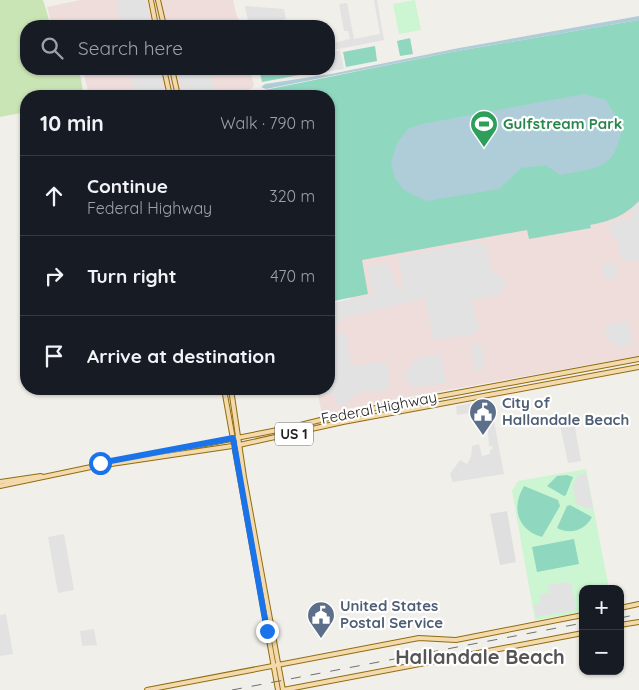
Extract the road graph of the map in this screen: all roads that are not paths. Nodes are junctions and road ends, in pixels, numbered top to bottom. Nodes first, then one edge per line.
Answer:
1 (151, 0) edge
2 (158, 0) edge
3 (155, 20) edge
4 (163, 20) edge
5 (165, 75) edge
6 (173, 75) edge
7 (169, 90) edge
8 (177, 90) edge
9 (639, 359) edge
10 (639, 367) edge
11 (510, 383) junction
12 (494, 386) junction
13 (496, 393) junction
14 (225, 395) edge
15 (232, 395) edge
16 (479, 396) junction
17 (239, 437) junction
18 (233, 438) junction
19 (239, 445) junction
20 (234, 446) junction
21 (91, 467) junction
22 (44, 476) junction
23 (0, 482) edge
24 (0, 486) edge
25 (253, 553) junction
26 (261, 566) junction
27 (255, 568) junction
28 (266, 592) junction
29 (261, 601) junction
30 (639, 604) edge
31 (624, 607) edge
32 (579, 616) edge
33 (271, 621) junction
34 (639, 622) edge
35 (624, 624) edge
36 (579, 634) edge
37 (276, 666) junction
38 (147, 690) edge
39 (278, 690) edge
40 (283, 690) edge

1 - 3 main road
2 - 4 main road
5 - 7 main road
6 - 8 main road
9 - 11 main road, Federal Highway / US 1
10 - 13 main road, Federal Highway / US 1
11 - 12 main road, Federal Highway / US 1
11 - 13 main road
12 - 16 main road
12 - 17 main road, Federal Highway / US 1
13 - 16 main road, Federal Highway / US 1
14 - 18 main road
15 - 17 main road
16 - 19 main road, Federal Highway / US 1
17 - 18 main road, Federal Highway / US 1
17 - 19 main road
18 - 20 main road
18 - 21 main road, Federal Highway / US 1
19 - 20 main road, Federal Highway / US 1
19 - 26 main road
20 - 21 main road, Federal Highway / US 1
20 - 25 main road
21 - 22 main road, Federal Highway / US 1
22 - 23 main road, Federal Highway / US 1
22 - 24 main road, Federal Highway / US 1
25 - 26 main road
25 - 27 main road
26 - 28 main road
27 - 28 main road
27 - 29 main road
28 - 33 main road
29 - 33 main road
29 - 37 main road
30 - 31 main road
32 - 37 main road
33 - 37 main road
34 - 35 main road
36 - 40 main road
37 - 38 main road
37 - 39 main road
37 - 40 main road

